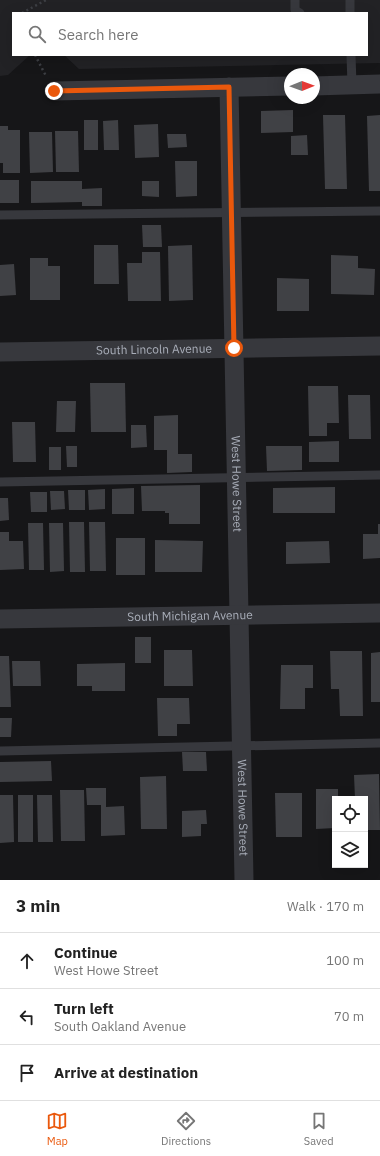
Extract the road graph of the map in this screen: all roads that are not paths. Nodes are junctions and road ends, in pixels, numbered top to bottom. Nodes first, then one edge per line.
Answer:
1 (295, 0) edge
2 (350, 0) edge
3 (298, 12) edge
4 (350, 12) edge
5 (351, 56) edge
6 (380, 84) edge
7 (352, 85) junction
8 (284, 86) edge
9 (320, 86) edge
10 (229, 87) junction
11 (54, 91) road end
12 (380, 211) edge
13 (231, 212) junction
14 (0, 215) edge
15 (380, 346) edge
16 (234, 348) junction
17 (0, 352) edge
18 (380, 475) edge
19 (236, 477) junction
20 (0, 482) edge
21 (380, 613) edge
22 (239, 615) junction
23 (0, 619) edge
24 (380, 743) edge
25 (242, 745) junction
26 (0, 751) edge
27 (244, 880) edge

1 - 3 lane
2 - 4 lane
5 - 7 lane
6 - 7 street
7 - 9 street
8 - 10 street
10 - 11 street
10 - 13 street, West Howe Street
12 - 13 lane
13 - 14 lane
13 - 16 street, West Howe Street
15 - 16 street, South Lincoln Avenue
16 - 17 street, South Lincoln Avenue
16 - 19 street, West Howe Street
18 - 19 lane
19 - 20 lane
19 - 22 street, West Howe Street
21 - 22 street, South Michigan Avenue
22 - 23 street, South Michigan Avenue
22 - 25 street, West Howe Street
24 - 25 lane
25 - 26 lane
25 - 27 street, West Howe Street

